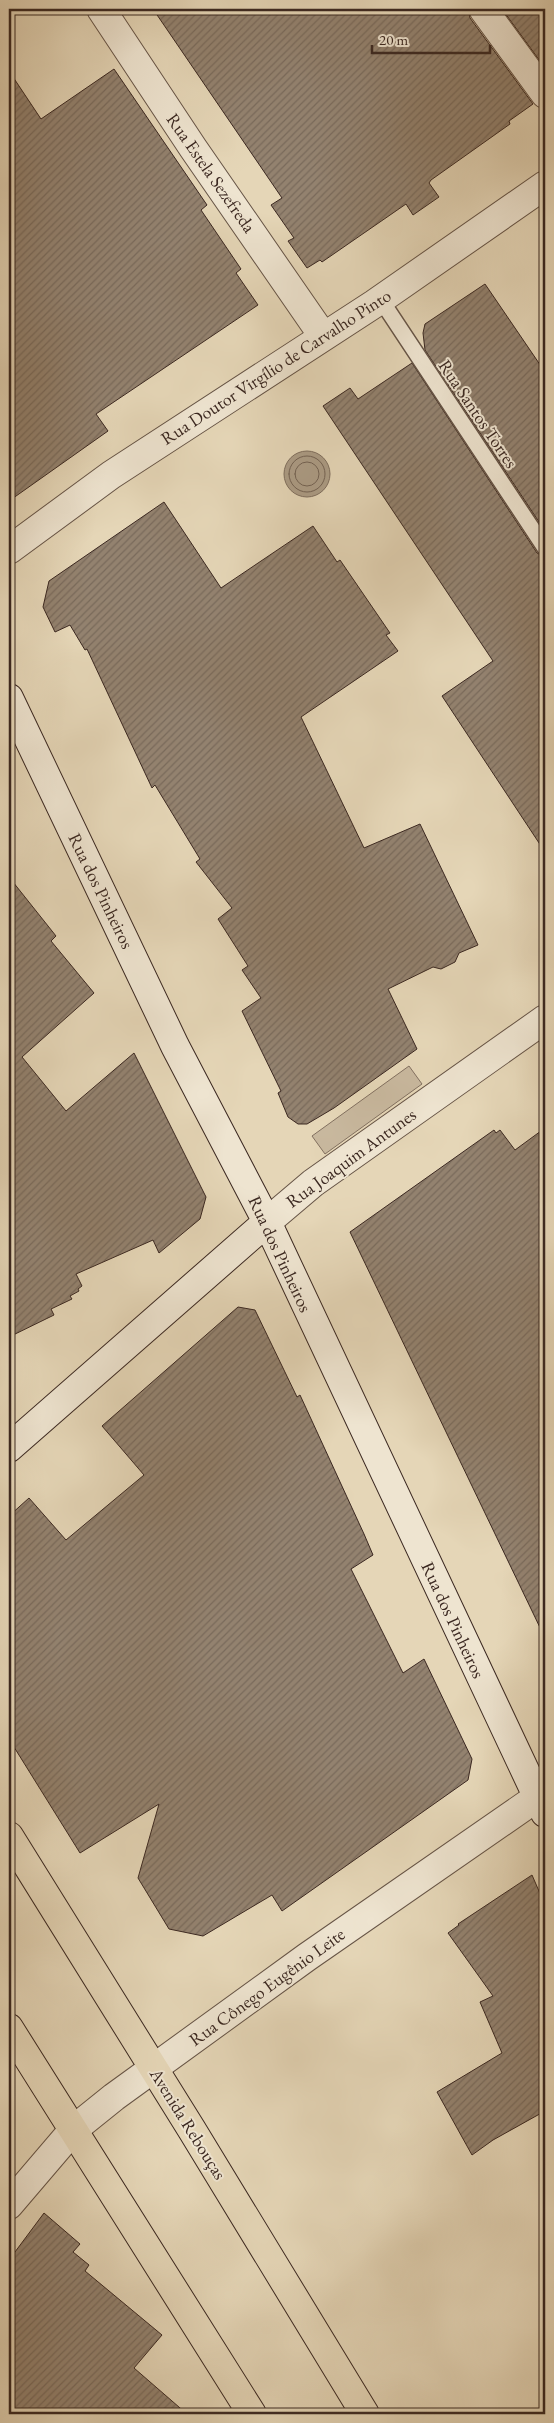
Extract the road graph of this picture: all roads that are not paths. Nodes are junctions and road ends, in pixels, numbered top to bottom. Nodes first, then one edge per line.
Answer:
1 (101, 9) edge
2 (483, 9) edge
3 (545, 94) edge
4 (545, 186) edge
5 (381, 300) junction
6 (323, 336) junction
7 (545, 548) edge
8 (9, 550) edge
9 (9, 698) edge
10 (545, 1019) edge
11 (267, 1222) junction
12 (9, 1448) edge
13 (543, 1801) edge
14 (9, 1836) edge
15 (9, 2028) edge
16 (154, 2068) junction
17 (73, 2130) junction
18 (9, 2205) edge
19 (252, 2414) edge
20 (365, 2414) edge

1 - 6 street, Rua Estela Sezefreda
2 - 3 street
4 - 5 street, Rua Doutor Virgílio de Carvalho Pinto
5 - 6 street, Rua Doutor Virgílio de Carvalho Pinto
5 - 7 lane, Rua Santos Torres
6 - 8 street, Rua Doutor Virgílio de Carvalho Pinto
9 - 11 street, Rua dos Pinheiros
10 - 11 street, Rua Joaquim Antunes
11 - 12 street, Rua Joaquim Antunes
11 - 13 street, Rua dos Pinheiros
13 - 16 street, Rua Cônego Eugênio Leite
14 - 16 main road, Avenida Rebouças
15 - 17 main road
16 - 17 street, Rua Cônego Eugênio Leite
16 - 20 main road, Avenida Rebouças
17 - 18 street, Rua Cônego Eugênio Leite
17 - 19 main road

